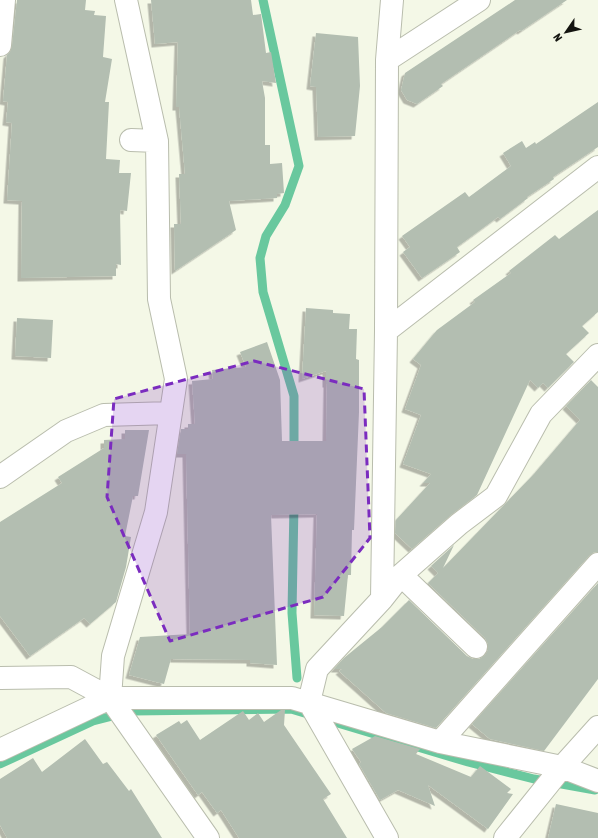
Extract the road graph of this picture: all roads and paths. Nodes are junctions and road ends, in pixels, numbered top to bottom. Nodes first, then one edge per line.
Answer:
1 (4, 0) edge
2 (126, 0) edge
3 (392, 0) edge
4 (479, 0) edge
5 (0, 45) edge
6 (387, 60) junction
7 (131, 140) dead end
8 (157, 141) junction
9 (598, 167) edge
10 (386, 331) junction
11 (598, 355) edge
12 (171, 413) junction
13 (0, 477) edge
14 (598, 564) edge
15 (401, 575) junction
16 (382, 599) junction
17 (476, 647) dead end
18 (0, 678) edge
19 (110, 698) junction
20 (309, 702) junction
21 (598, 727) edge
22 (440, 742) junction
23 (0, 750) edge
24 (562, 767) junction
25 (598, 782) edge
26 (208, 838) edge
27 (387, 838) edge
28 (505, 838) edge

1 - 5 street
2 - 8 street
3 - 6 street
4 - 6 street
6 - 10 street
7 - 8 street
8 - 12 street
9 - 10 street
10 - 16 street
11 - 15 street
12 - 13 street
12 - 19 street
14 - 22 street
15 - 16 street
15 - 17 street
16 - 20 street
18 - 19 street
19 - 20 street
19 - 23 street
19 - 26 street
20 - 22 street
20 - 27 street
21 - 24 street
22 - 24 street
24 - 25 street
24 - 28 street

